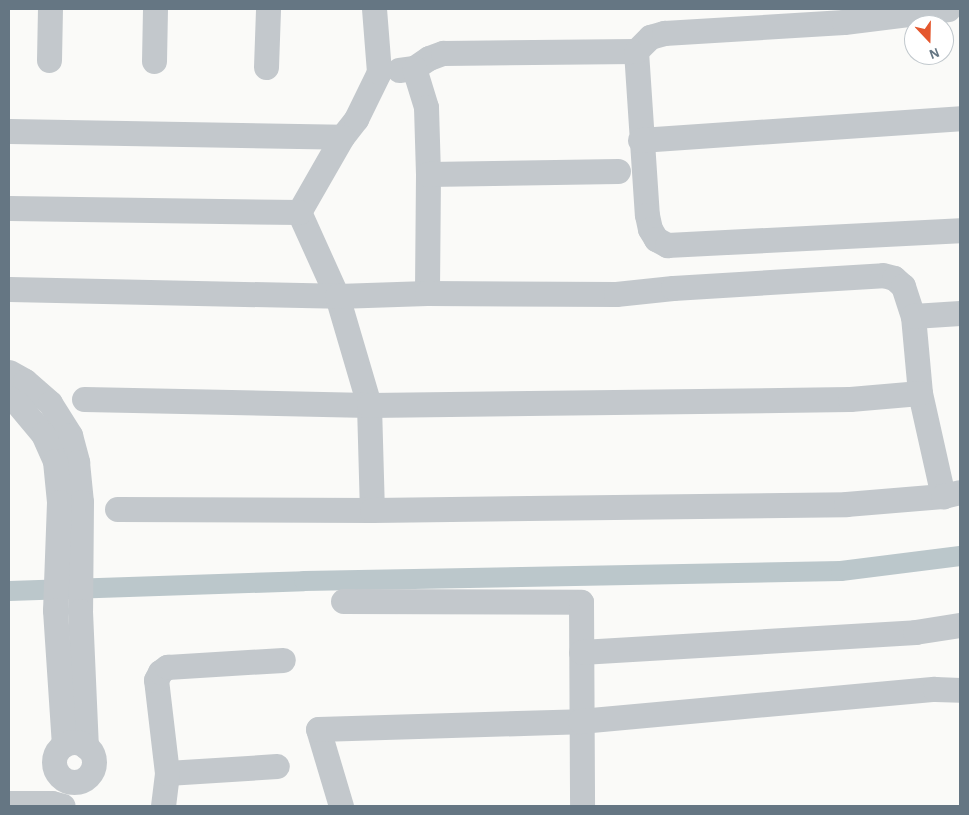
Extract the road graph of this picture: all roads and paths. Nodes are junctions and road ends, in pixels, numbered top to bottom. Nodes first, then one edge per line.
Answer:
1 (50, 9) edge
2 (155, 9) edge
3 (268, 9) edge
4 (374, 9) edge
5 (948, 9) edge
6 (844, 15) edge
7 (636, 51) junction
8 (49, 60) dead end
9 (154, 61) dead end
10 (266, 67) dead end
11 (414, 68) junction
12 (379, 72) junction
13 (960, 118) edge
14 (9, 131) edge
15 (342, 137) junction
16 (640, 140) junction
17 (618, 171) dead end
18 (428, 174) junction
19 (9, 208) edge
20 (299, 212) junction
21 (960, 230) edge
22 (9, 289) edge
23 (427, 294) junction
24 (337, 296) junction
25 (960, 313) edge
26 (913, 316) junction
27 (9, 372) edge
28 (920, 393) junction
29 (9, 398) edge
30 (84, 399) dead end
31 (369, 405) junction
32 (952, 494) edge
33 (70, 502) junction
34 (117, 510) dead end
35 (372, 510) junction
36 (343, 601) dead end
37 (960, 625) edge
38 (581, 652) junction
39 (283, 660) dead end
40 (960, 690) edge
41 (580, 721) junction
42 (75, 746) junction
43 (277, 766) dead end
44 (57, 772) junction
45 (167, 773) junction
46 (84, 780) junction
47 (9, 802) edge
48 (60, 805) edge
49 (163, 806) edge
50 (341, 806) edge
51 (582, 806) edge

1 - 8 street
2 - 9 street
3 - 10 street
4 - 12 street
5 - 6 street
6 - 7 street
7 - 11 street
7 - 16 street
11 - 12 street
11 - 18 street
12 - 15 street
13 - 16 street
14 - 15 street
15 - 20 street
16 - 21 street
17 - 18 street
18 - 23 street
19 - 20 street
20 - 24 street
22 - 24 street
23 - 24 street
23 - 26 street
24 - 31 street
25 - 26 street
26 - 28 street
27 - 33 street
28 - 31 street
28 - 32 street
29 - 33 street
30 - 31 street
31 - 35 street
32 - 35 street
33 - 42 street
33 - 42 street
34 - 35 street
36 - 38 street
37 - 38 street
38 - 41 street
39 - 45 street
40 - 41 street
41 - 50 street
41 - 51 street
42 - 44 street
42 - 46 street
43 - 45 street
44 - 46 street
44 - 48 street
45 - 49 street
46 - 48 street
47 - 48 street

